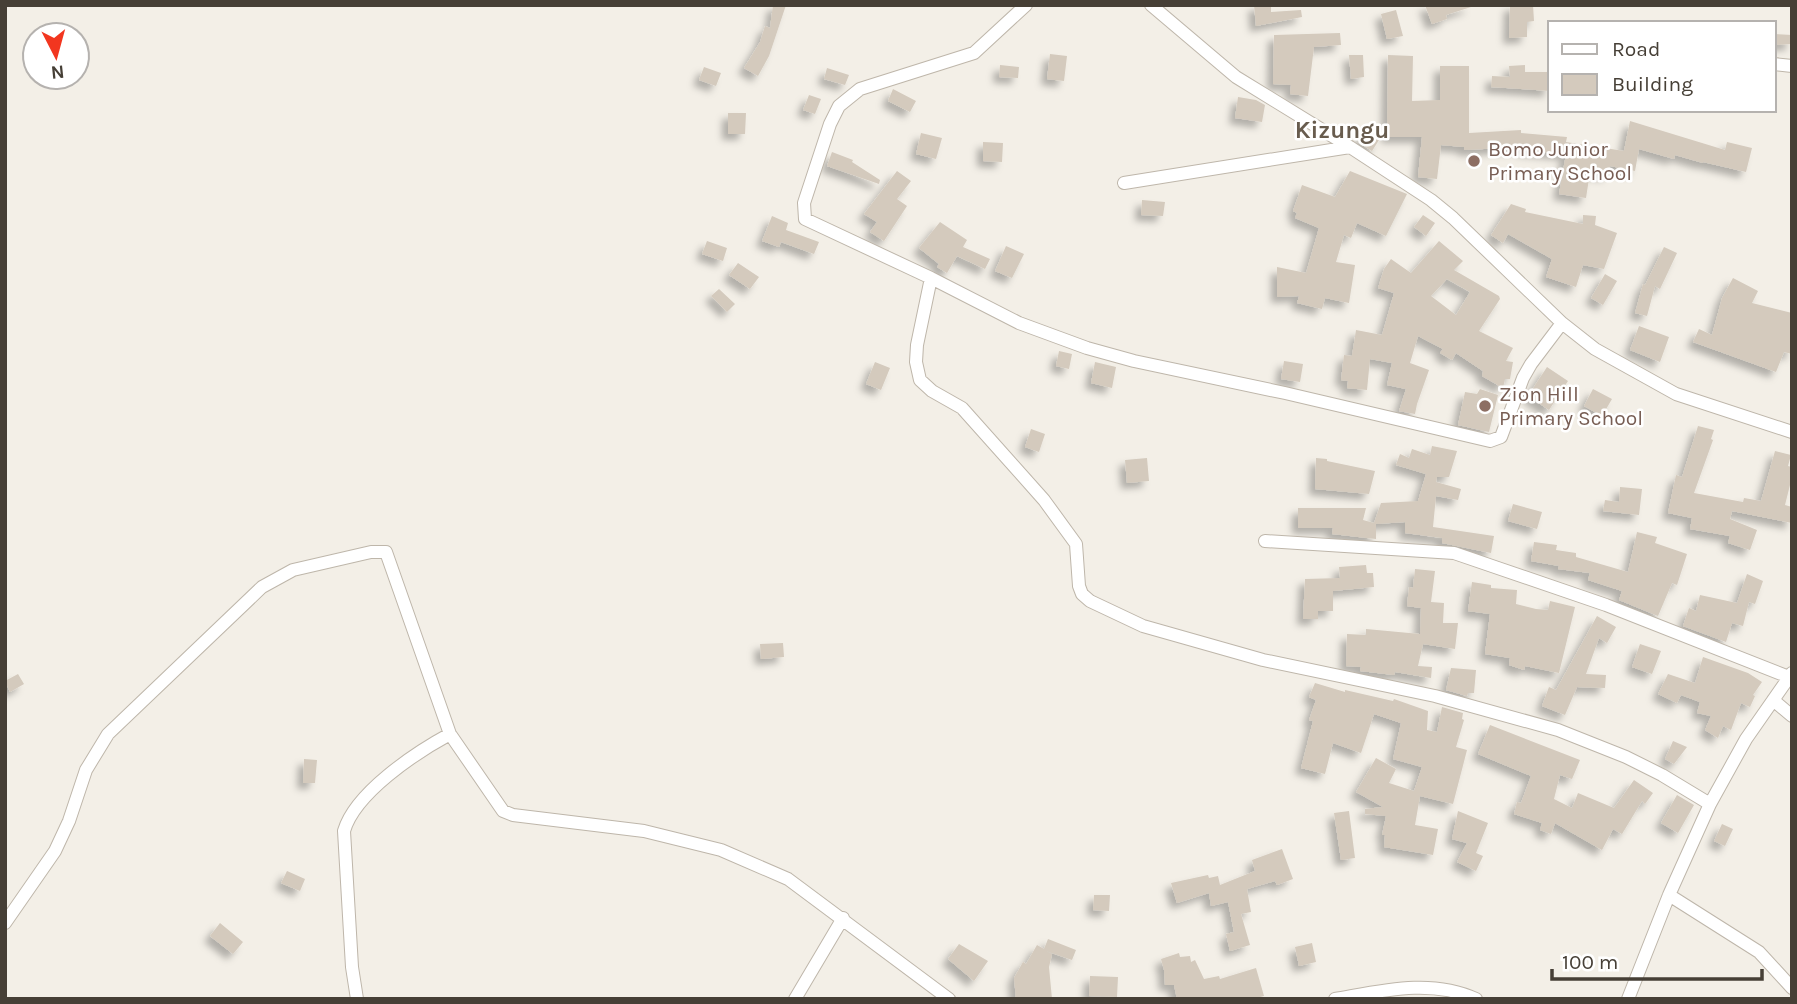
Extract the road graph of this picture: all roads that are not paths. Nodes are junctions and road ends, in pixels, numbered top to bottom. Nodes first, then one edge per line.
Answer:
1 (1026, 5) edge
2 (1151, 5) edge
3 (1350, 147) junction
4 (1124, 183) dead end
5 (931, 278) junction
6 (1562, 323) junction
7 (1792, 432) edge
8 (1265, 541) dead end
9 (1791, 675) edge
10 (1773, 700) junction
11 (1792, 716) edge
12 (450, 734) junction
13 (1710, 804) junction
14 (1669, 895) junction
15 (843, 918) junction
16 (5, 923) edge
17 (1792, 988) edge
18 (1338, 998) edge
19 (357, 999) edge
20 (795, 999) edge
21 (949, 999) edge
22 (1476, 999) edge
23 (1628, 999) edge

1 - 5 street
2 - 3 street
3 - 4 street
3 - 6 street
5 - 6 street
5 - 13 street
6 - 7 street
8 - 9 street
9 - 10 street
10 - 11 street
10 - 13 street
12 - 15 street
12 - 16 street
12 - 19 street
13 - 14 street
14 - 17 street
14 - 23 street
15 - 20 street
15 - 21 street
18 - 22 street

